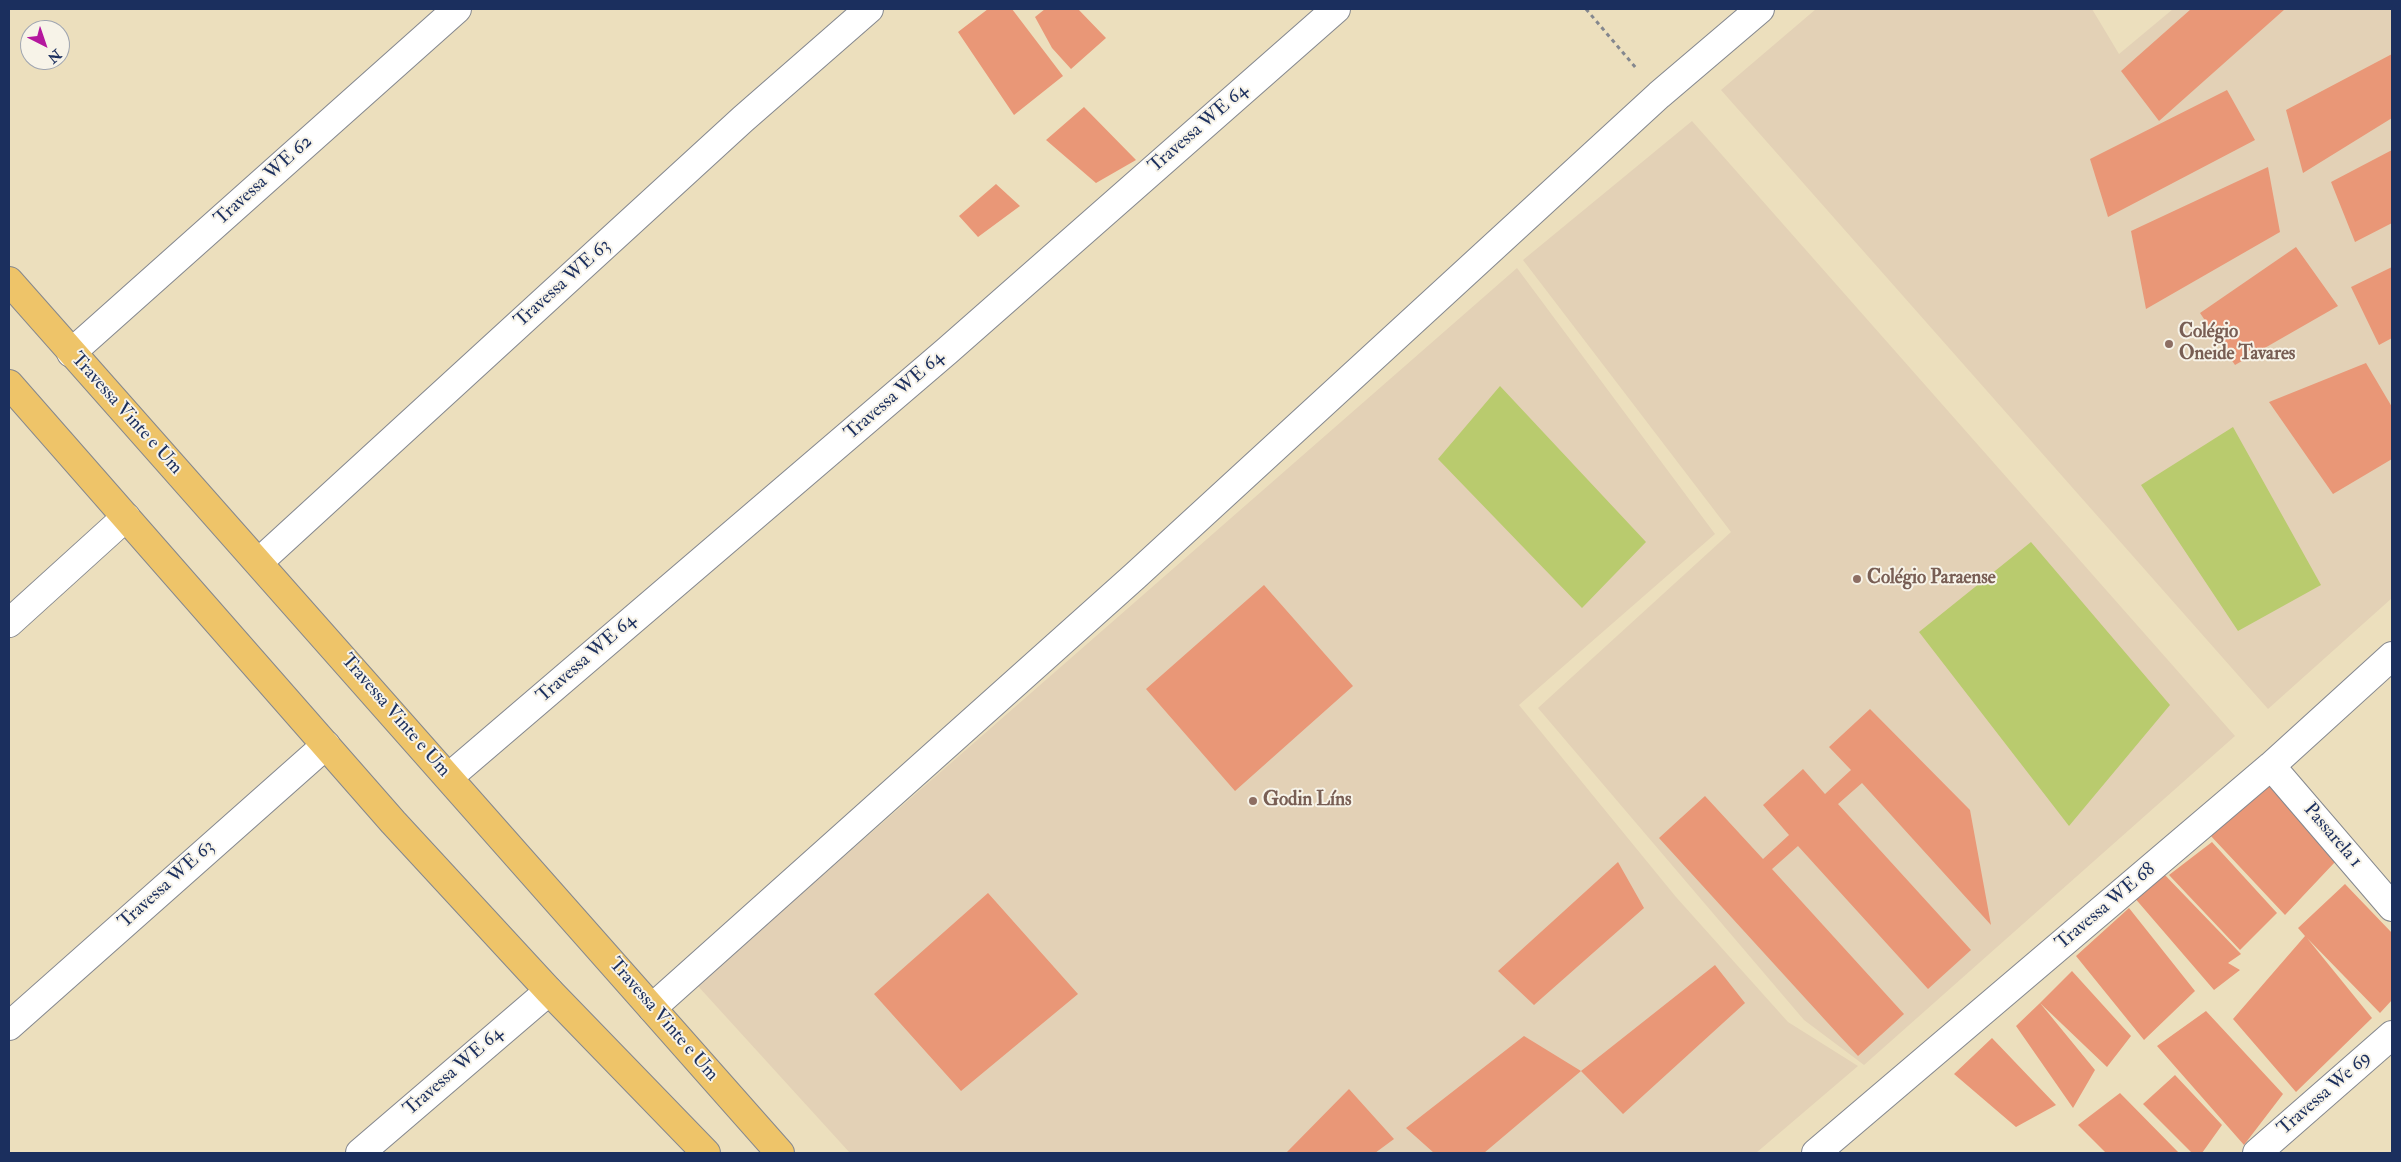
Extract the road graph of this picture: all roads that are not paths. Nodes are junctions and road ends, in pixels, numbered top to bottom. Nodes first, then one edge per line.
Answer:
1 (457, 9) edge
2 (869, 9) edge
3 (1336, 9) edge
4 (1760, 9) edge
5 (9, 281) edge
6 (71, 353) junction
7 (9, 384) edge
8 (126, 517) junction
9 (259, 562) junction
10 (9, 622) edge
11 (2392, 656) edge
12 (326, 745) junction
13 (2271, 766) junction
14 (449, 777) junction
15 (2392, 907) edge
16 (549, 991) junction
17 (652, 1008) junction
18 (9, 1026) edge
19 (2392, 1034) edge
20 (360, 1153) edge
21 (706, 1153) edge
22 (780, 1153) edge
23 (1816, 1153) edge
24 (2257, 1153) edge

1 - 6 street, Travessa WE 62
2 - 9 street, Travessa WE 63
3 - 14 street, Travessa WE 64
4 - 17 street
5 - 6 main road, Travessa Vinte e Um
6 - 9 main road, Travessa Vinte e Um
7 - 8 main road
8 - 10 street
8 - 12 main road
9 - 14 main road, Travessa Vinte e Um
11 - 13 street, Travessa WE 68
12 - 16 main road
12 - 18 street, Travessa WE 63
13 - 15 street, Passarela 1
13 - 23 street, Travessa WE 68
14 - 17 main road, Travessa Vinte e Um
16 - 20 street, Travessa WE 64
16 - 21 main road
17 - 22 main road, Travessa Vinte e Um
19 - 24 street, Travessa We 69

